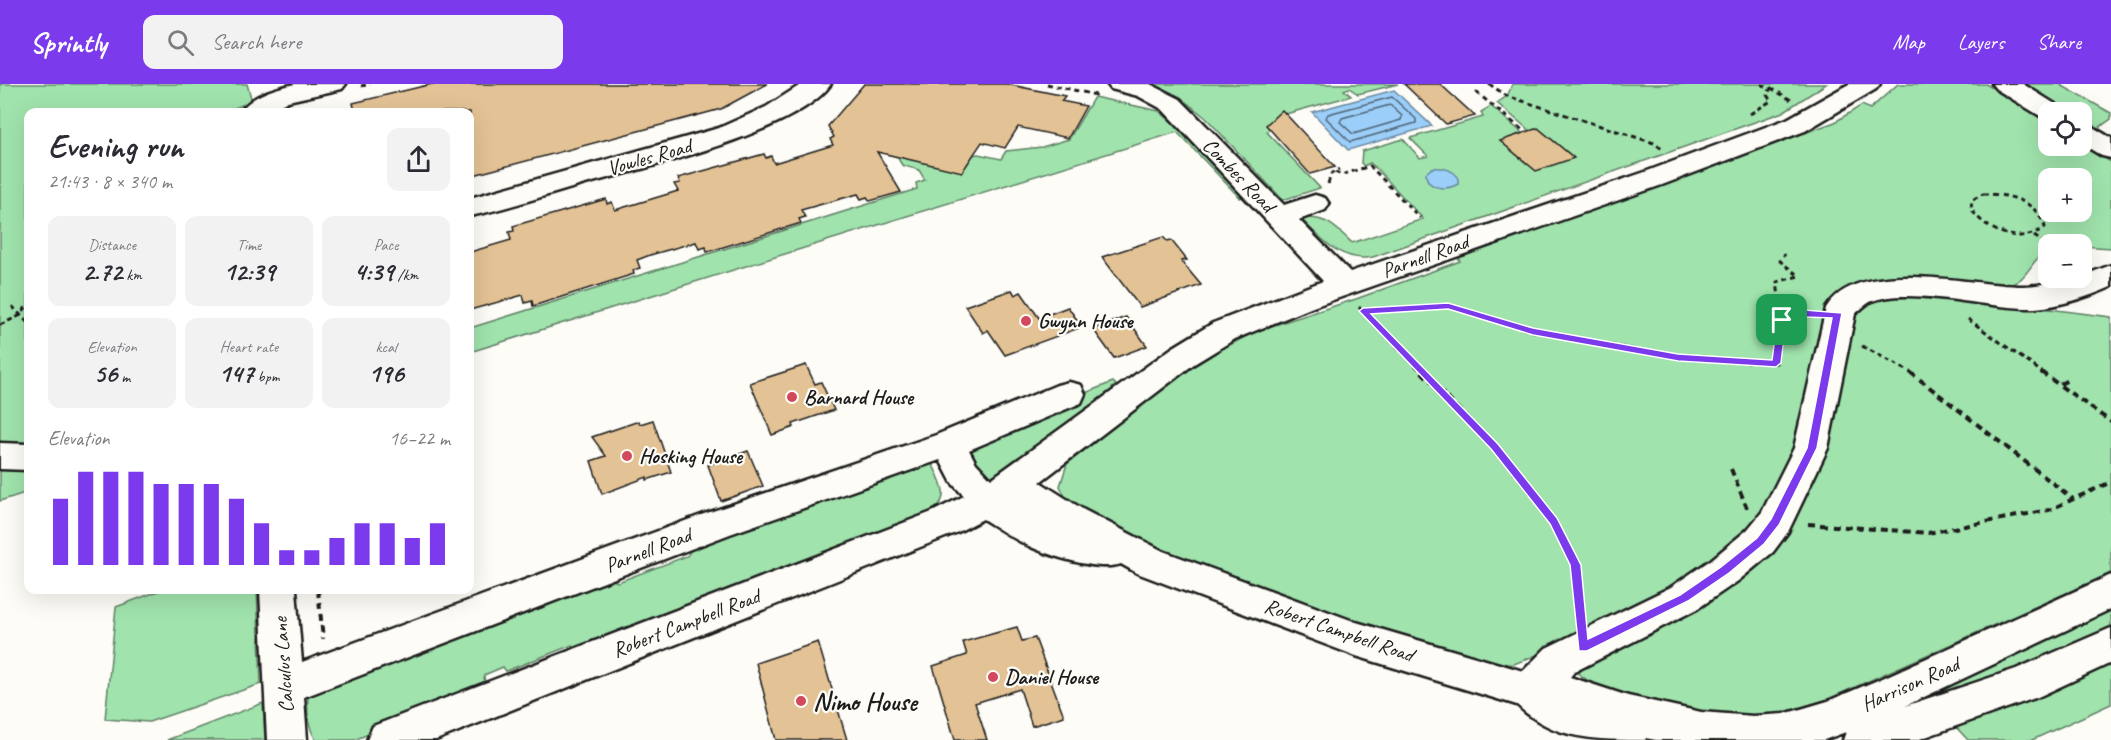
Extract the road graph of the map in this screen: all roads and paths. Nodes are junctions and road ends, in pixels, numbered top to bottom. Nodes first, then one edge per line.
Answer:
1 (333, 84) edge
2 (818, 84) edge
3 (1047, 84) edge
4 (1489, 84) edge
5 (1867, 84) edge
6 (2005, 84) edge
7 (1120, 88) edge
8 (1771, 88) dead end
9 (1476, 92) dead end
10 (1796, 103) dead end
11 (2038, 104) edge
12 (263, 106) edge
13 (1526, 132) dead end
14 (2092, 138) edge
15 (1654, 142) dead end
16 (2111, 150) edge
17 (1337, 170) joint
18 (1329, 179) dead end
19 (1315, 204) dead end
20 (474, 206) edge
21 (1280, 216) junction
22 (1420, 218) dead end
23 (2034, 236) junction
24 (2038, 239) edge
25 (1785, 254) dead end
26 (2111, 275) edge
27 (1925, 288) junction
28 (1351, 295) junction
29 (12, 306) dead end
30 (24, 310) edge
31 (1363, 311) junction
32 (19, 316) junction
33 (24, 320) edge
34 (1782, 320) junction
35 (1837, 323) junction
36 (0, 325) edge
37 (2068, 380) dead end
38 (2059, 384) junction
39 (1069, 394) dead end
40 (2111, 422) edge
41 (943, 445) junction
42 (0, 456) edge
43 (24, 457) edge
44 (2111, 482) edge
45 (995, 495) junction
46 (2073, 499) junction
47 (1775, 522) junction
48 (2111, 591) edge
49 (278, 594) edge
50 (318, 594) edge
51 (2111, 645) edge
52 (1583, 647) junction
53 (327, 671) junction
54 (285, 686) junction
55 (1530, 691) junction
56 (1620, 733) edge
57 (287, 740) edge
58 (387, 740) edge
59 (1863, 740) edge

1 - 12 street
2 - 20 street, Vowles Road
3 - 7 path
4 - 15 path
5 - 28 street, Parnell Road
6 - 11 street
7 - 21 street, Combes Road
8 - 10 path
9 - 13 path
14 - 16 street
17 - 18 path
17 - 22 path
19 - 21 street
21 - 28 street, Combes Road
23 - 23 path
23 - 24 path
25 - 34 path
26 - 27 street
27 - 35 street
27 - 38 path
28 - 31 path
28 - 45 street, Parnell Road
29 - 32 path
30 - 32 path
31 - 34 path
31 - 52 path
32 - 33 path
32 - 36 path
34 - 35 path
35 - 46 path
35 - 47 street
37 - 38 path
38 - 40 path
39 - 41 street, Parnell Road
41 - 45 street
41 - 53 street, Parnell Road
42 - 43 street
44 - 46 path
45 - 55 street, Robert Campbell Road
45 - 58 street, Robert Campbell Road
46 - 47 path
47 - 52 street
48 - 56 street, Harrison Road
49 - 54 street, Calculus Lane
50 - 53 path
51 - 59 street, Harrison Road
52 - 55 street
53 - 54 street, Parnell Road
54 - 57 street, Calculus Lane
55 - 56 street, Robert Campbell Road

